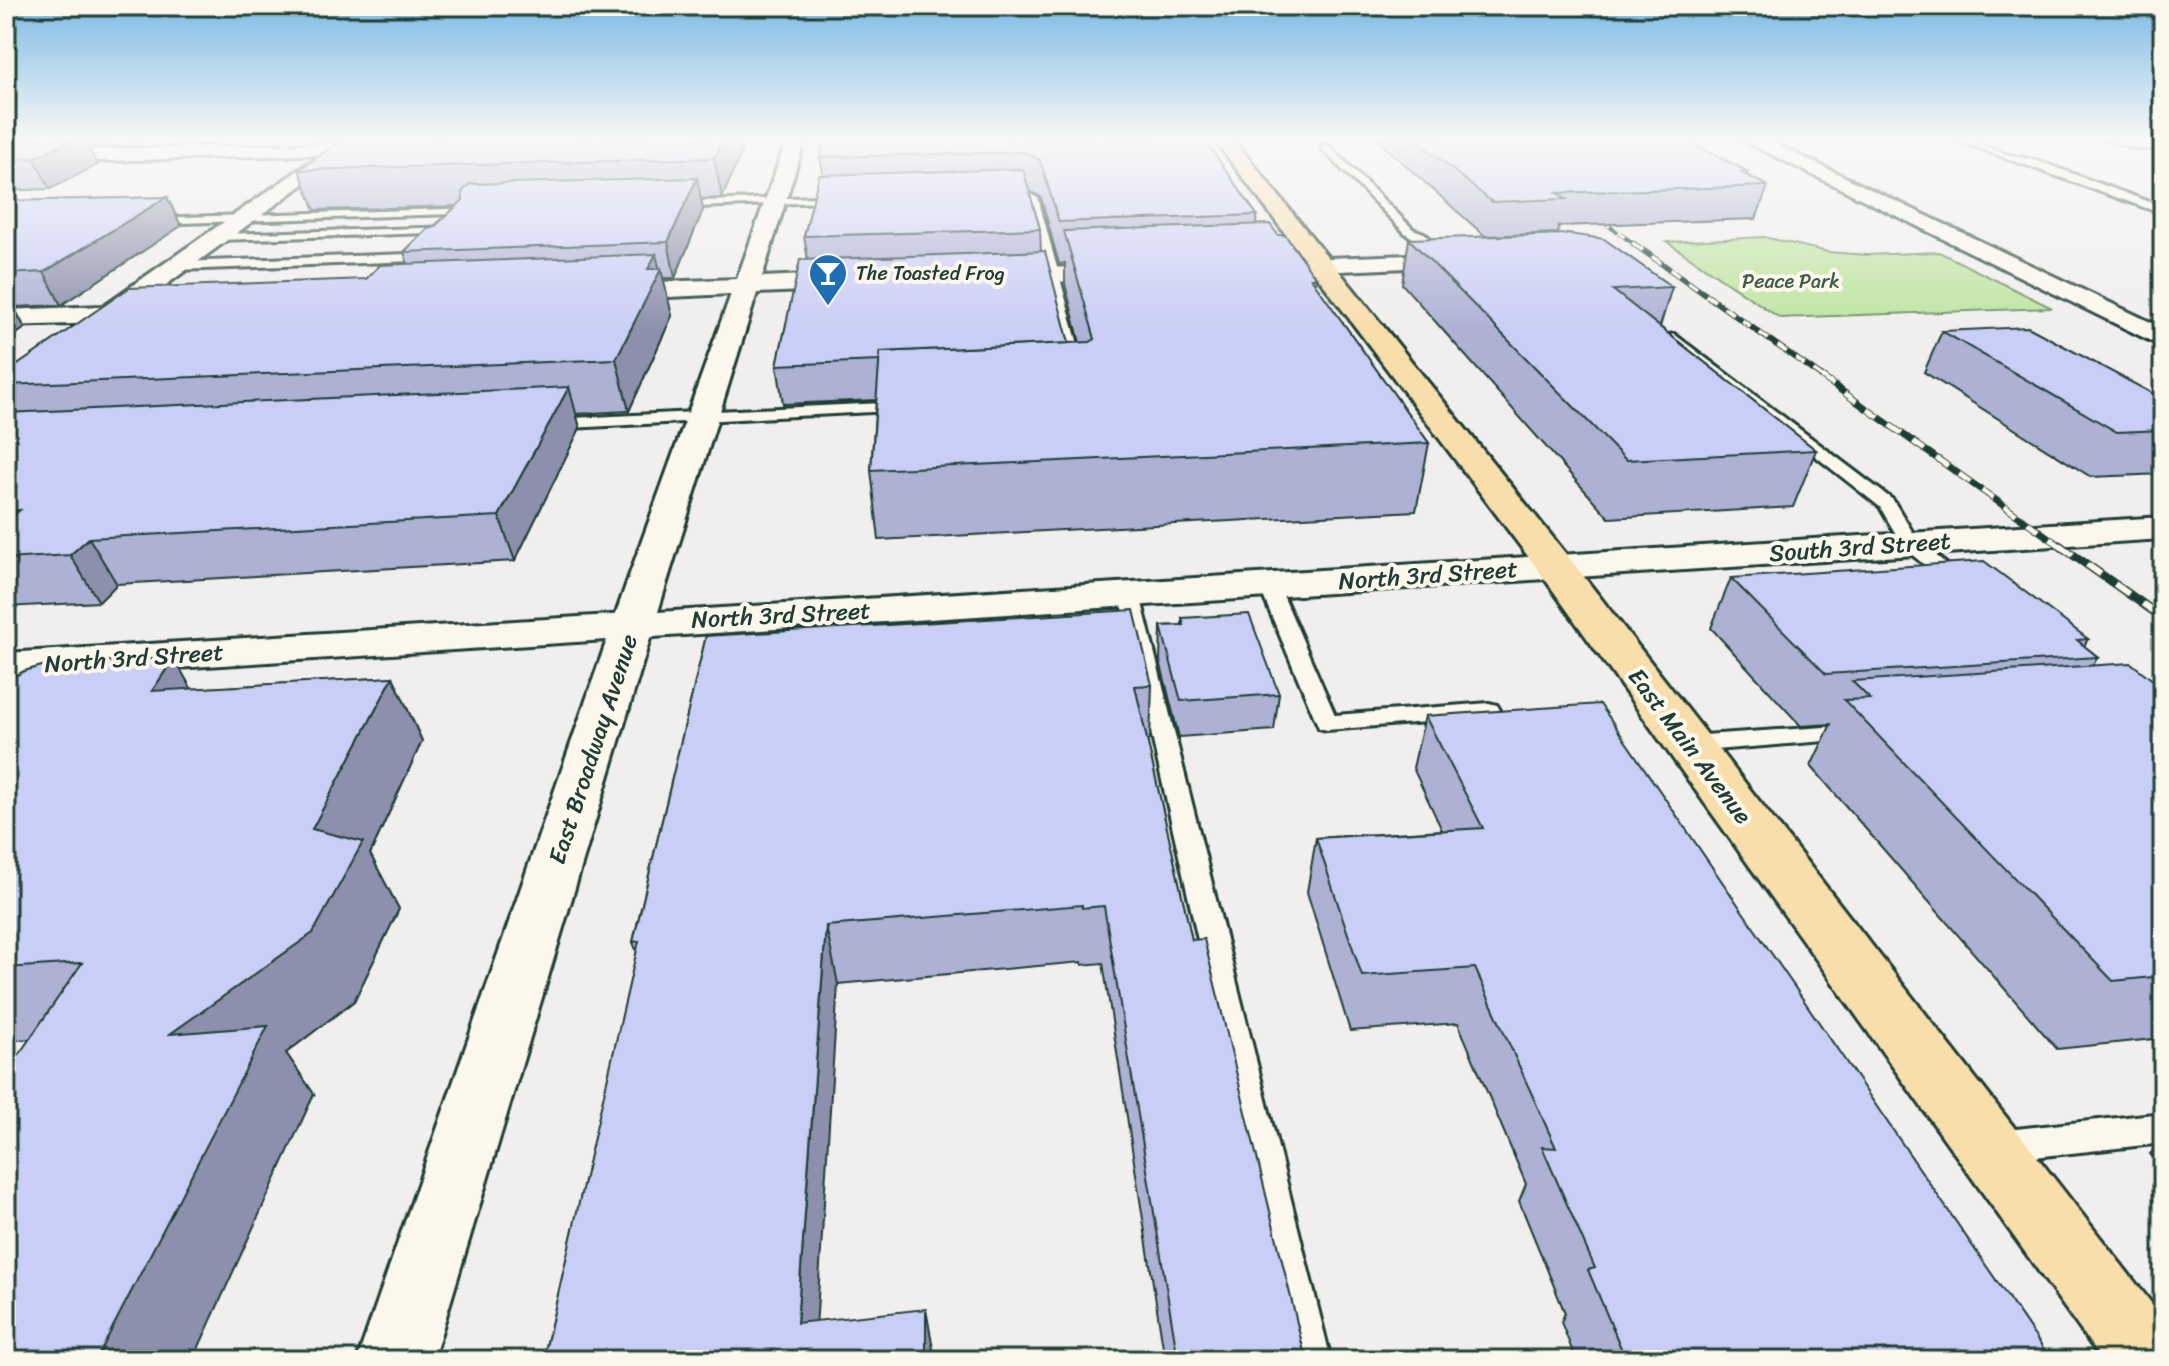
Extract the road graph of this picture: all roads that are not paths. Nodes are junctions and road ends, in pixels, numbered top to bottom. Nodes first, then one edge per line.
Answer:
1 (774, 202) edge
2 (267, 203) edge
3 (747, 203) edge
4 (1034, 203) edge
5 (1273, 203) edge
6 (1381, 203) edge
7 (1881, 203) edge
8 (2141, 203) edge
9 (665, 205) edge
10 (495, 210) edge
11 (2163, 211) edge
12 (246, 218) junction
13 (141, 221) edge
14 (219, 237) junction
15 (1432, 255) junction
16 (1478, 259) edge
17 (1322, 265) junction
18 (177, 266) junction
19 (1241, 268) edge
20 (1148, 272) edge
21 (1055, 275) junction
22 (961, 278) edge
23 (882, 280) edge
24 (749, 285) junction
25 (574, 293) edge
26 (174, 311) edge
27 (110, 314) junction
28 (6, 318) edge
29 (1660, 327) edge
30 (76, 339) edge
31 (2163, 339) edge
32 (1081, 383) edge
33 (911, 407) edge
34 (702, 417) junction
35 (532, 425) edge
36 (2163, 528) edge
37 (1911, 544) junction
38 (1556, 567) junction
39 (1269, 586) junction
40 (1970, 592) edge
41 (1130, 595) junction
42 (634, 624) junction
43 (6, 666) edge
44 (1489, 710) edge
45 (1872, 732) edge
46 (1689, 744) junction
47 (2163, 1128) edge
48 (1989, 1147) junction
49 (395, 1360) edge
50 (1312, 1360) edge
51 (2148, 1360) edge

1 - 24 street, East Broadway Avenue
2 - 12 street
3 - 9 lane
4 - 21 lane
5 - 17 main road, East Main Avenue
6 - 15 lane
7 - 31 street
8 - 11 lane
10 - 12 lane
12 - 13 lane
12 - 14 street
14 - 18 street
14 - 18 lane
15 - 16 street
15 - 17 street
17 - 19 street
17 - 38 main road, East Main Avenue
18 - 27 street
20 - 21 street
21 - 22 street
21 - 32 lane
23 - 24 street
24 - 25 street
24 - 34 street, East Broadway Avenue
26 - 27 street
27 - 28 street
27 - 30 street
29 - 37 lane
33 - 34 lane
34 - 35 lane
34 - 42 street, East Broadway Avenue
36 - 37 street, South 3rd Street
37 - 38 street, South 3rd Street
37 - 40 lane
38 - 39 street, North 3rd Street
38 - 46 main road, East Main Avenue
39 - 41 street, North 3rd Street
39 - 44 lane
41 - 42 street, North 3rd Street
41 - 50 lane
42 - 43 street, North 3rd Street
42 - 49 street, East Broadway Avenue
45 - 46 lane
46 - 48 main road, East Main Avenue
47 - 48 lane
48 - 51 main road, East Main Avenue

